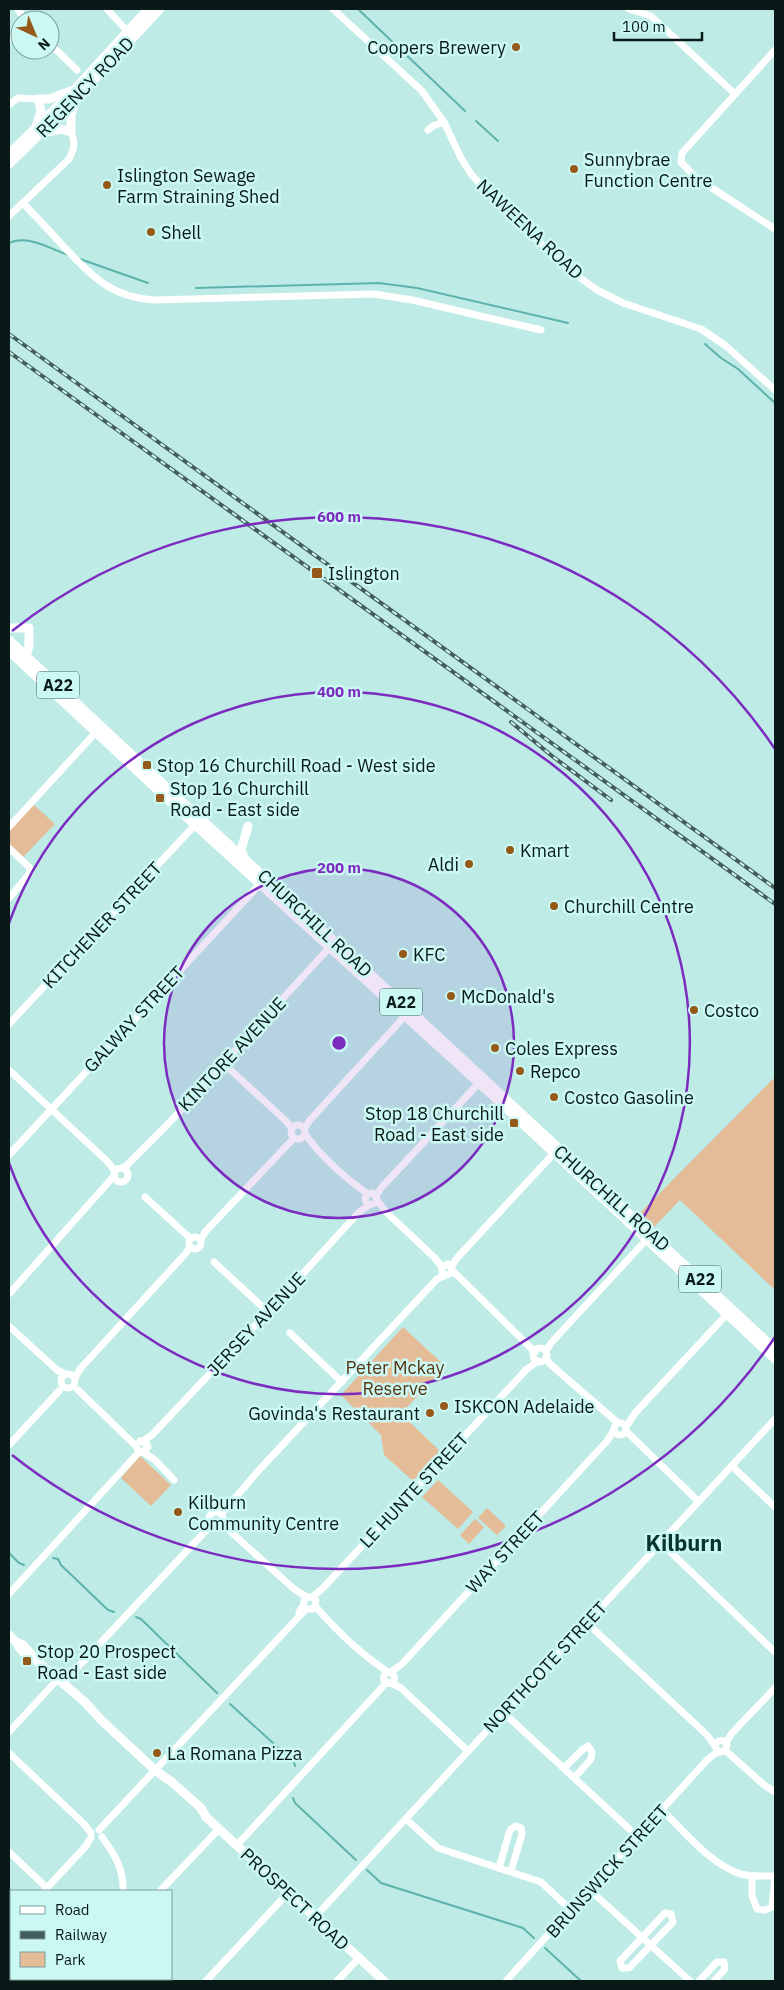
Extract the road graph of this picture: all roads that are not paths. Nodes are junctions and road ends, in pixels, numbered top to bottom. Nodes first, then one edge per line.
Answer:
1 (107, 9) edge
2 (148, 9) edge
3 (160, 9) edge
4 (333, 9) edge
5 (629, 9) edge
6 (131, 34) junction
7 (775, 50) edge
8 (60, 54) edge
9 (77, 70) dead end
10 (735, 94) junction
11 (74, 95) junction
12 (38, 99) junction
13 (9, 105) edge
14 (444, 122) junction
15 (428, 130) dead end
16 (38, 131) junction
17 (71, 132) junction
18 (9, 154) edge
19 (9, 164) edge
20 (23, 203) junction
21 (9, 216) edge
22 (775, 229) edge
23 (542, 330) dead end
24 (775, 390) edge
25 (9, 628) edge
26 (9, 640) edge
27 (9, 652) edge
28 (26, 656) junction
29 (99, 729) junction
30 (195, 825) junction
31 (248, 826) dead end
32 (9, 827) edge
33 (9, 848) edge
34 (244, 857) junction
35 (260, 884) junction
36 (9, 898) edge
37 (329, 948) junction
38 (405, 1016) junction
39 (9, 1024) edge
40 (223, 1063) junction
41 (9, 1070) edge
42 (479, 1083) junction
43 (50, 1110) junction
44 (298, 1132) junction
45 (556, 1151) junction
46 (9, 1155) edge
47 (119, 1173) junction
48 (144, 1197) dead end
49 (371, 1199) junction
50 (625, 1209) junction
51 (637, 1230) junction
52 (647, 1239) junction
53 (195, 1242) junction
54 (214, 1262) dead end
55 (447, 1269) junction
56 (9, 1294) edge
57 (729, 1311) junction
58 (268, 1312) junction
59 (9, 1326) edge
60 (290, 1333) dead end
61 (775, 1349) edge
62 (542, 1356) junction
63 (775, 1359) edge
64 (342, 1382) junction
65 (68, 1383) junction
66 (775, 1419) edge
67 (620, 1429) junction
68 (9, 1445) edge
69 (142, 1447) junction
70 (732, 1466) junction
71 (174, 1480) dead end
72 (698, 1501) junction
73 (775, 1507) edge
74 (221, 1514) junction
75 (221, 1523) junction
76 (212, 1524) junction
77 (660, 1542) junction
78 (9, 1594) edge
79 (309, 1603) junction
80 (586, 1622) junction
81 (9, 1635) edge
82 (775, 1652) edge
83 (389, 1678) junction
84 (60, 1682) junction
85 (775, 1688) edge
86 (504, 1713) junction
87 (9, 1732) edge
88 (721, 1746) junction
89 (468, 1751) junction
90 (10, 1753) edge
91 (564, 1768) junction
92 (156, 1771) junction
93 (574, 1778) junction
94 (775, 1792) edge
95 (662, 1810) junction
96 (406, 1819) junction
97 (219, 1829) junction
98 (97, 1835) junction
99 (638, 1837) junction
100 (237, 1845) junction
101 (9, 1852) edge
102 (499, 1868) junction
103 (511, 1871) junction
104 (752, 1876) junction
105 (775, 1876) edge
106 (46, 1890) edge
107 (123, 1890) edge
108 (161, 1890) edge
109 (590, 1890) junction
110 (288, 1893) junction
111 (571, 1910) junction
112 (315, 1916) junction
113 (642, 1938) junction
114 (650, 1946) junction
115 (359, 1958) junction
116 (206, 1981) edge
117 (337, 1981) edge
118 (384, 1981) edge
119 (507, 1981) edge
120 (690, 1981) edge
121 (699, 1981) edge
122 (714, 1981) edge

1 - 6 street
2 - 6 main road, REGENCY ROAD
3 - 6 main road, REGENCY ROAD
4 - 14 street, NAWEENA ROAD
5 - 10 street
6 - 11 main road, REGENCY ROAD
7 - 10 street
8 - 9 street
10 - 22 street
11 - 12 main road
11 - 16 main road, REGENCY ROAD
11 - 17 main road
12 - 13 street
12 - 16 main road
14 - 15 street
14 - 24 street, NAWEENA ROAD
16 - 17 main road
16 - 18 main road, REGENCY ROAD
16 - 19 main road, REGENCY ROAD
17 - 20 street
20 - 21 street
20 - 23 street
25 - 28 main road
26 - 28 main road, CHURCHILL ROAD / A22
27 - 29 main road, CHURCHILL ROAD / A22
28 - 29 main road, CHURCHILL ROAD / A22
29 - 30 main road, CHURCHILL ROAD / A22
29 - 32 street
29 - 34 main road, CHURCHILL ROAD / A22
30 - 35 main road, CHURCHILL ROAD / A22
30 - 39 street, KITCHENER STREET
31 - 34 main road
33 - 36 street
34 - 45 main road, CHURCHILL ROAD / A22
35 - 37 main road, CHURCHILL ROAD / A22
35 - 43 street, GALWAY STREET
37 - 38 main road, CHURCHILL ROAD / A22
37 - 40 street, KINTORE AVENUE
38 - 42 main road, CHURCHILL ROAD / A22
38 - 44 street
40 - 44 street
40 - 47 street, KINTORE AVENUE
41 - 43 street
42 - 45 main road, CHURCHILL ROAD / A22
42 - 49 street, JERSEY AVENUE
43 - 46 street, GALWAY STREET
43 - 47 street
44 - 49 street
44 - 53 street
45 - 50 main road, CHURCHILL ROAD / A22
45 - 51 main road, CHURCHILL ROAD / A22
45 - 55 street
47 - 56 street, KINTORE AVENUE
48 - 53 street
49 - 55 street
49 - 58 street, JERSEY AVENUE
50 - 51 main road
50 - 57 main road, CHURCHILL ROAD / A22
51 - 52 main road, CHURCHILL ROAD / A22
52 - 57 main road, CHURCHILL ROAD / A22
52 - 62 street, LE HUNTE STREET
53 - 65 street
54 - 58 street
55 - 62 street
55 - 64 street
57 - 61 main road, CHURCHILL ROAD / A22
57 - 63 main road, CHURCHILL ROAD / A22
57 - 67 street, WAY STREET
58 - 69 street, JERSEY AVENUE
59 - 65 street
60 - 64 street
62 - 67 street
62 - 79 street, LE HUNTE STREET
64 - 74 street
65 - 68 street
65 - 69 street
66 - 70 street, NORTHCOTE STREET
67 - 72 street
67 - 83 street, WAY STREET
69 - 71 street
69 - 78 street, JERSEY AVENUE
70 - 72 street, NORTHCOTE STREET
70 - 73 street
72 - 77 street, NORTHCOTE STREET
74 - 75 street
74 - 76 street
75 - 76 street
75 - 79 street
76 - 84 street
77 - 80 street, NORTHCOTE STREET
77 - 82 street
79 - 83 street
79 - 92 street, LE HUNTE STREET
80 - 86 street, NORTHCOTE STREET
80 - 88 street
81 - 84 main road, PROSPECT ROAD
83 - 89 street
83 - 100 street, WAY STREET
84 - 87 street
84 - 92 main road, PROSPECT ROAD
85 - 88 street, BRUNSWICK STREET
86 - 89 street, NORTHCOTE STREET
86 - 91 street
88 - 94 street
88 - 95 street, BRUNSWICK STREET
89 - 96 street, NORTHCOTE STREET
90 - 98 street
91 - 93 street
91 - 93 street
92 - 97 main road, PROSPECT ROAD
92 - 98 street, LE HUNTE STREET
93 - 99 street
95 - 99 street, BRUNSWICK STREET
95 - 104 street
96 - 102 street
96 - 112 street, NORTHCOTE STREET
97 - 100 main road, PROSPECT ROAD
97 - 108 street
98 - 106 street, LE HUNTE STREET
98 - 107 street
99 - 109 street, BRUNSWICK STREET
100 - 110 main road, PROSPECT ROAD
101 - 106 street
102 - 103 street
102 - 103 street
103 - 111 street
104 - 105 street
104 - 105 street
109 - 111 street, BRUNSWICK STREET
109 - 113 street
110 - 112 main road, PROSPECT ROAD
110 - 116 street
111 - 119 street, BRUNSWICK STREET
112 - 115 main road, PROSPECT ROAD
113 - 114 street
113 - 114 street
113 - 114 street
114 - 120 street
115 - 117 street
115 - 118 main road, PROSPECT ROAD
121 - 122 street

